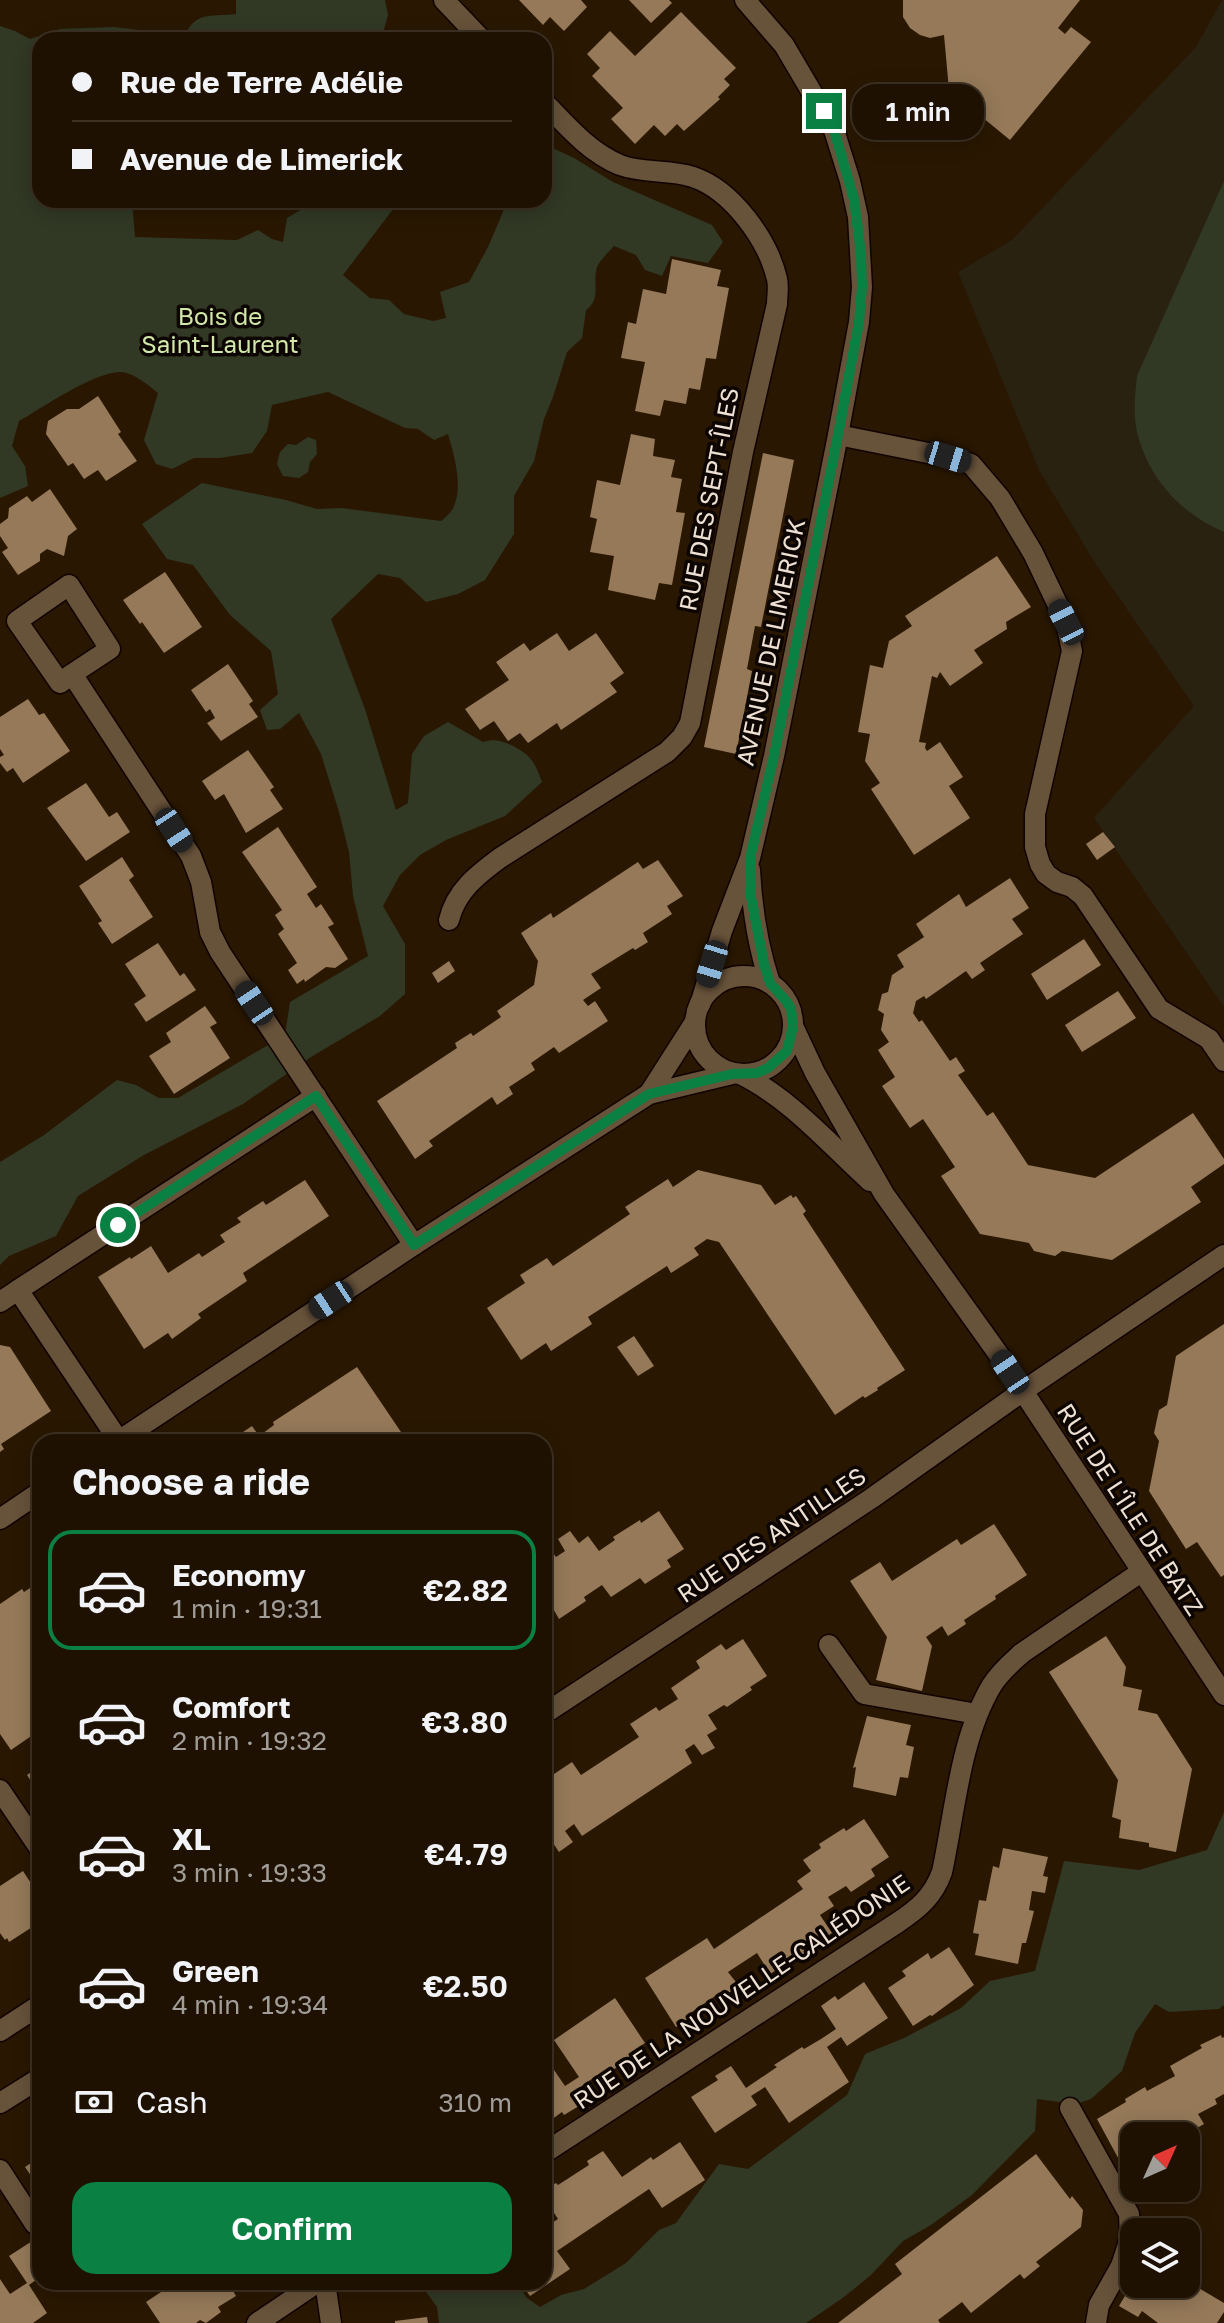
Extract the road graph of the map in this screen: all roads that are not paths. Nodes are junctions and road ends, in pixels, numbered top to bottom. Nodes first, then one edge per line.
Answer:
1 (444, 0) edge
2 (745, 0) edge
3 (474, 32) edge
4 (552, 110) edge
5 (838, 435) junction
6 (72, 674) junction
7 (750, 858) junction
8 (449, 920) dead end
9 (770, 983) junction
10 (698, 1013) junction
11 (793, 1026) junction
12 (1224, 1061) edge
13 (736, 1074) junction
14 (649, 1094) junction
15 (316, 1096) junction
16 (884, 1194) junction
17 (414, 1245) junction
18 (1224, 1255) edge
19 (18, 1290) junction
20 (0, 1302) edge
21 (1023, 1391) junction
22 (113, 1434) edge
23 (130, 1434) edge
24 (32, 1497) edge
25 (0, 1519) edge
26 (1141, 1572) junction
27 (829, 1645) dead end
28 (1224, 1695) edge
29 (552, 1709) edge
30 (977, 1714) junction
31 (0, 1790) edge
32 (32, 1837) edge
33 (32, 2010) edge
34 (0, 2031) edge
35 (32, 2083) edge
36 (0, 2103) edge
37 (1070, 2108) dead end
38 (552, 2148) edge
39 (0, 2170) edge
40 (32, 2219) edge
41 (306, 2290) edge
42 (326, 2290) edge
43 (257, 2323) edge
44 (331, 2323) edge
45 (1096, 2323) edge

1 - 3 street
2 - 5 street, AVENUE DE LIMERICK
4 - 8 street, RUE DES SEPT-ÎLES
5 - 7 street, AVENUE DE LIMERICK
5 - 12 street
6 - 6 street
6 - 15 street
7 - 9 street, AVENUE DE LIMERICK
7 - 10 street, AVENUE DE LIMERICK
9 - 10 street
9 - 11 street
10 - 13 street
10 - 14 street, AVENUE DE LIMERICK
11 - 13 street
11 - 16 street, RUE DE L'ÎLE DE BATZ
13 - 14 street, AVENUE DE LIMERICK
13 - 16 street, RUE DE L'ÎLE DE BATZ
14 - 17 street, AVENUE DE LIMERICK
15 - 17 street
15 - 19 street
16 - 21 street, RUE DE L'ÎLE DE BATZ
17 - 23 street, AVENUE DE LIMERICK
18 - 21 street, RUE DES ANTILLES
19 - 20 street
19 - 22 street
21 - 26 street, RUE DE L'ÎLE DE BATZ
21 - 29 street, RUE DES ANTILLES
24 - 25 street
26 - 28 street, RUE DE L'ÎLE DE BATZ
26 - 30 street, RUE DE LA NOUVELLE-CALÉDONIE
27 - 30 street
30 - 38 street, RUE DE LA NOUVELLE-CALÉDONIE
31 - 32 street
33 - 34 street
35 - 36 street
37 - 45 street
39 - 40 street
41 - 43 street
42 - 44 street

